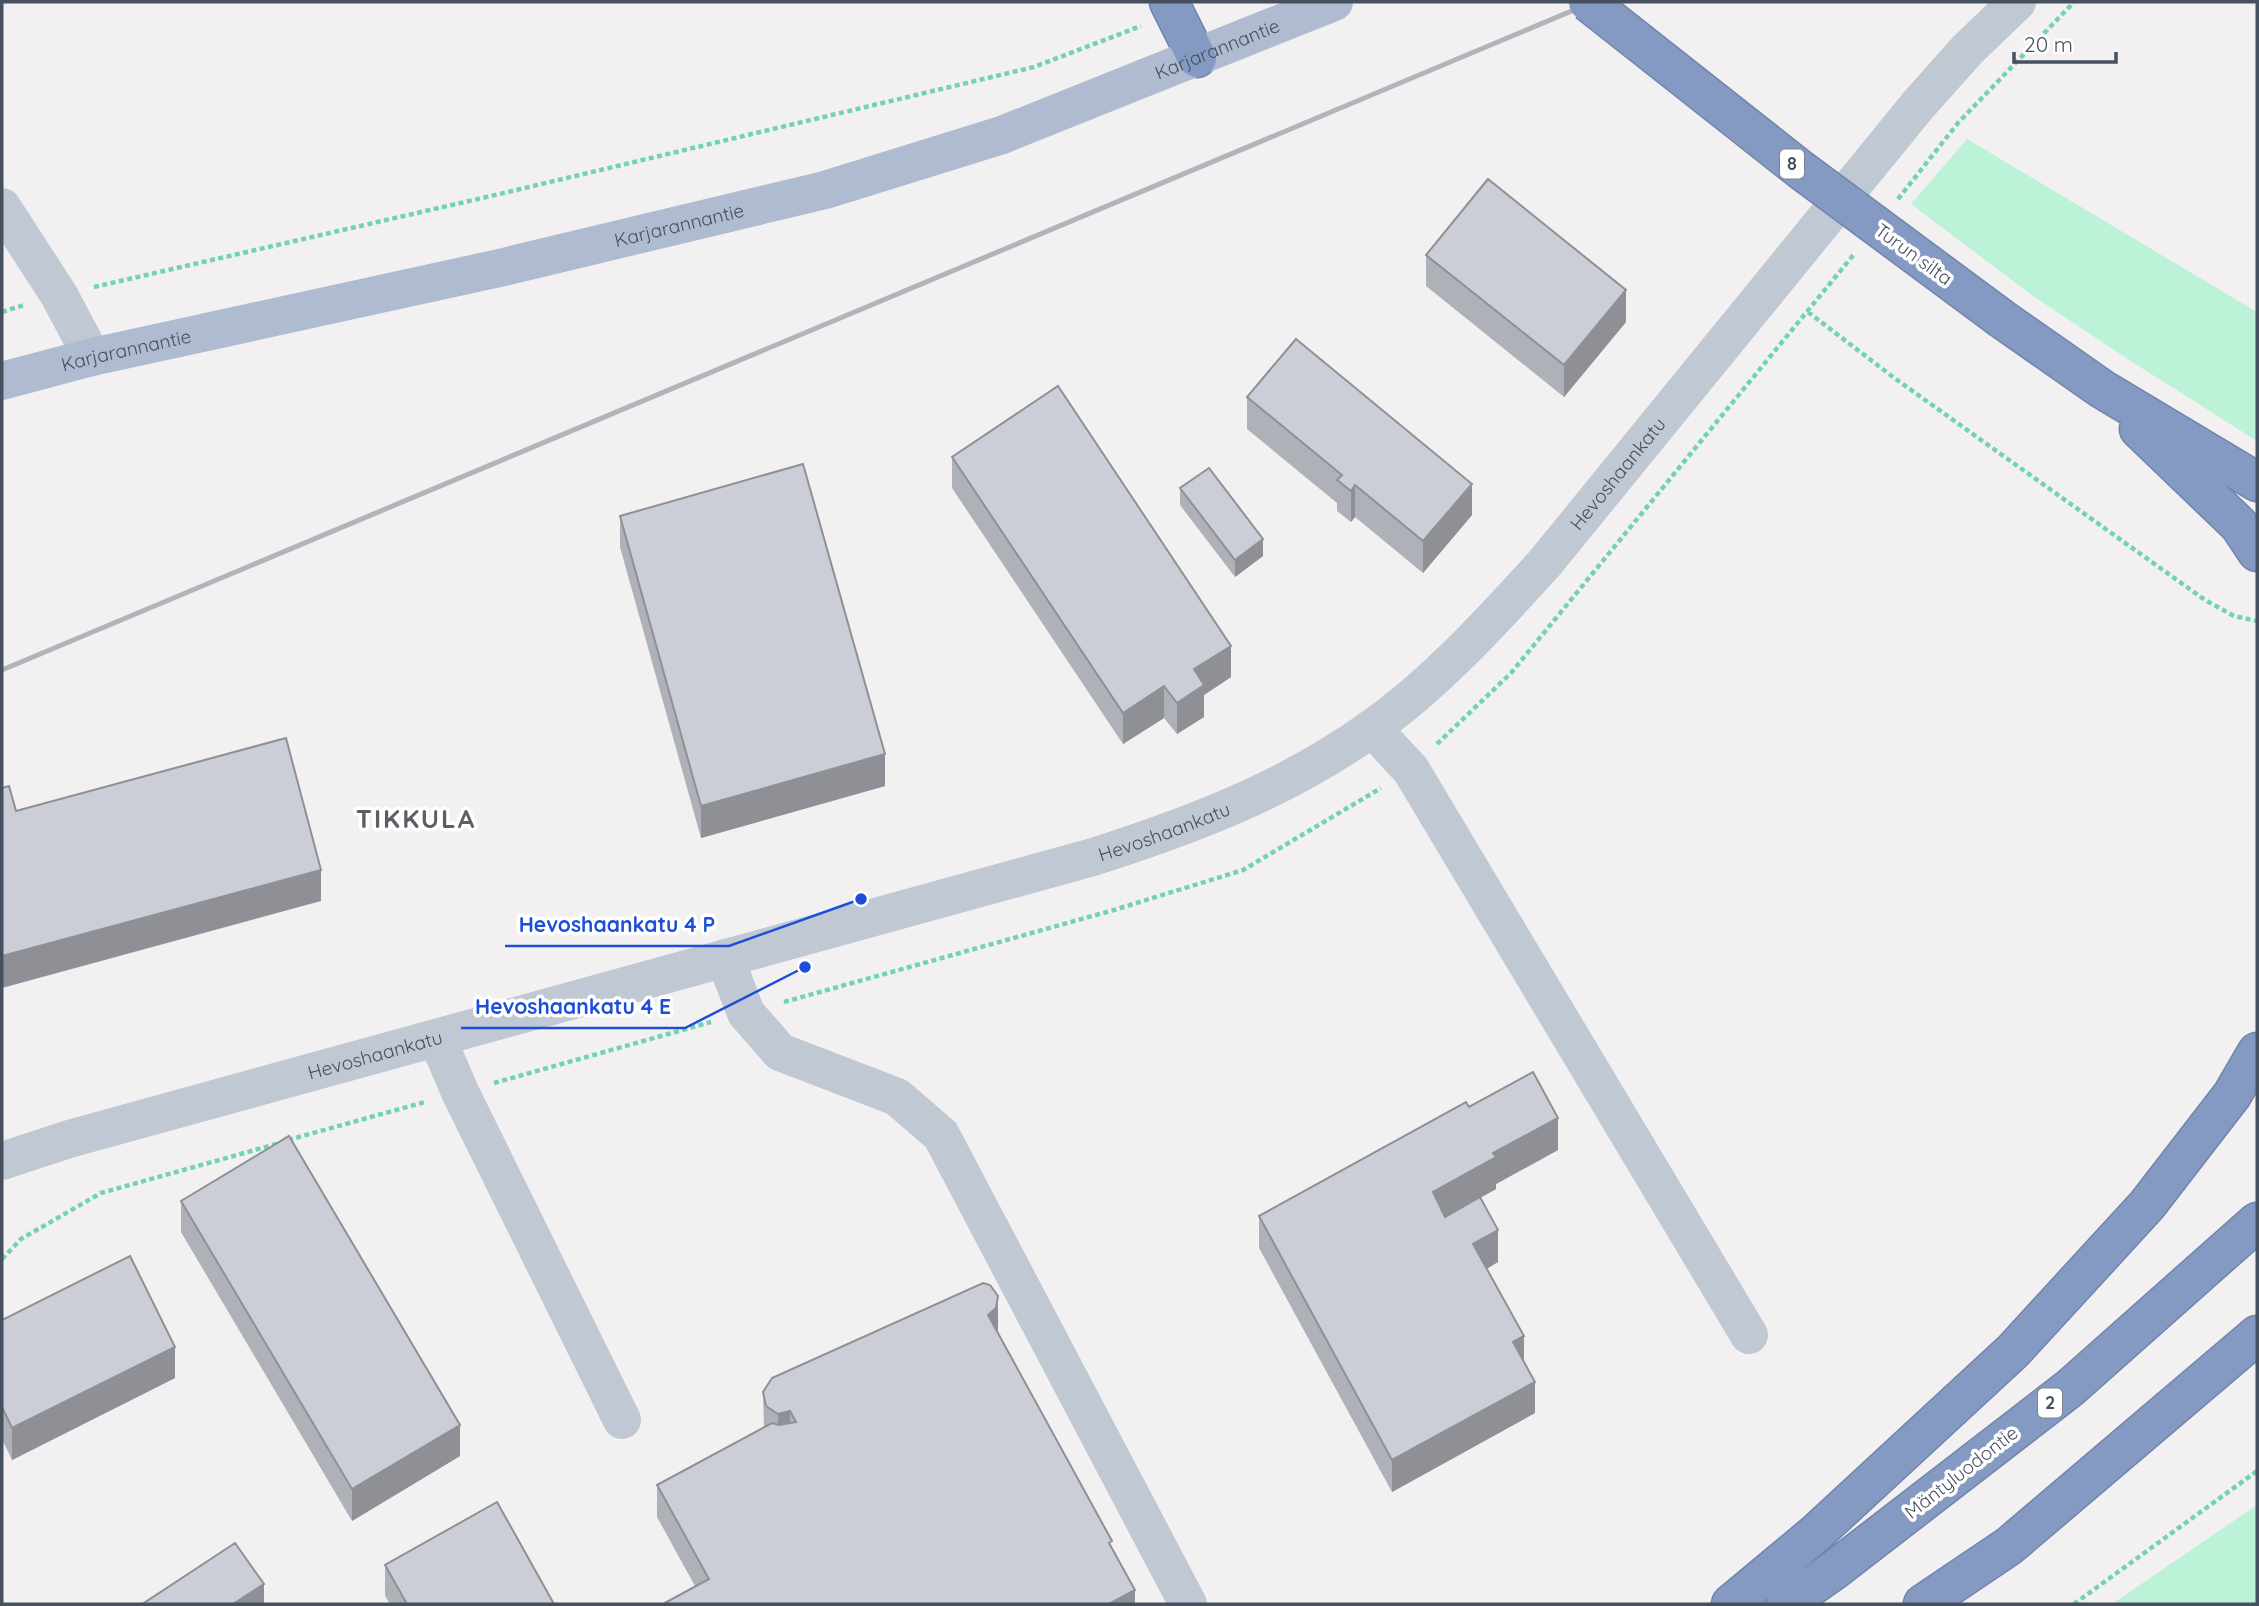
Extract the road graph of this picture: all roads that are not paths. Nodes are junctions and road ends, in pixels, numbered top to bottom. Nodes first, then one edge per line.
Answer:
1 (1334, 2) edge
2 (1588, 2) edge
3 (2017, 2) edge
4 (1172, 7) edge
5 (1197, 58) junction
6 (2, 207) edge
7 (92, 357) junction
8 (2, 381) edge
9 (2102, 389) junction
10 (2257, 482) edge
11 (2257, 552) edge
12 (1372, 728) junction
13 (725, 958) junction
14 (437, 1038) junction
15 (2257, 1052) edge
16 (2, 1161) edge
17 (2257, 1222) edge
18 (1749, 1335) dead end
19 (2257, 1335) edge
20 (622, 1420) dead end
21 (1188, 1604) edge
22 (1731, 1604) edge
23 (1786, 1604) edge
24 (1923, 1604) edge

1 - 5 main road, Karjarannantie
2 - 9 highway, Turun silta / 8, bridge
3 - 12 street, Hevoshaankatu
4 - 5 highway
5 - 7 main road, Karjarannantie
6 - 7 street
7 - 8 main road, Karjarannantie
9 - 10 highway, Turun silta / 8
9 - 11 highway
12 - 13 street, Hevoshaankatu
12 - 18 street
13 - 14 street, Hevoshaankatu
13 - 21 street
14 - 16 street, Hevoshaankatu
14 - 20 street
15 - 22 highway
17 - 23 highway, Mäntyluodontie / 2
19 - 24 highway

